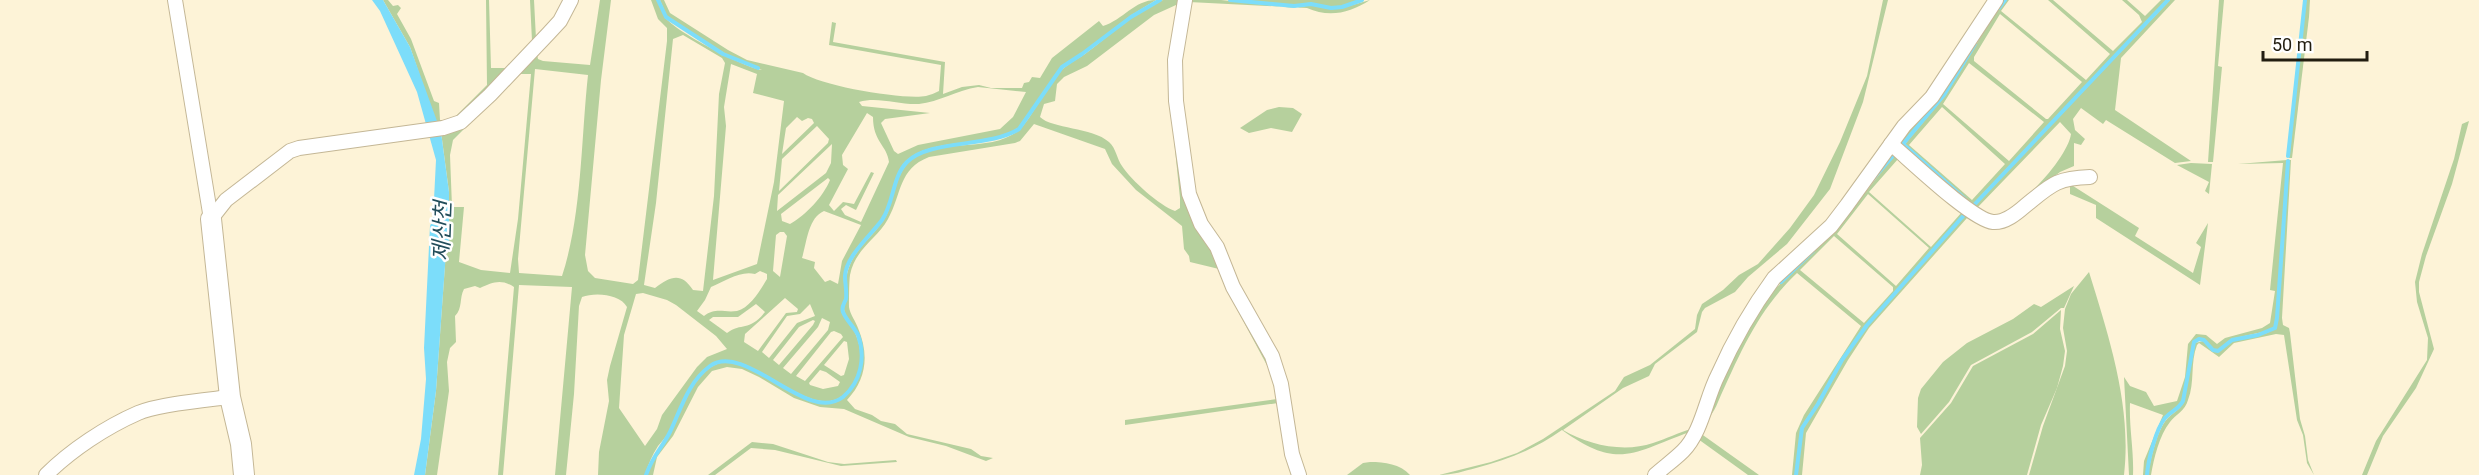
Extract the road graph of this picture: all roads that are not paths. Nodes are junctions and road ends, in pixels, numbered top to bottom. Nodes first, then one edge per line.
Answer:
1 (175, 0) edge
2 (571, 0) edge
3 (1185, 0) edge
4 (1996, 0) edge
5 (1891, 144) junction
6 (2090, 177) dead end
7 (211, 219) junction
8 (230, 397) junction
9 (46, 475) edge
10 (244, 475) edge
11 (1299, 475) edge
12 (1655, 475) edge

1 - 7 street
2 - 7 street
3 - 11 street
4 - 5 street
5 - 6 street
5 - 12 street
7 - 8 street
8 - 9 street
8 - 10 street

